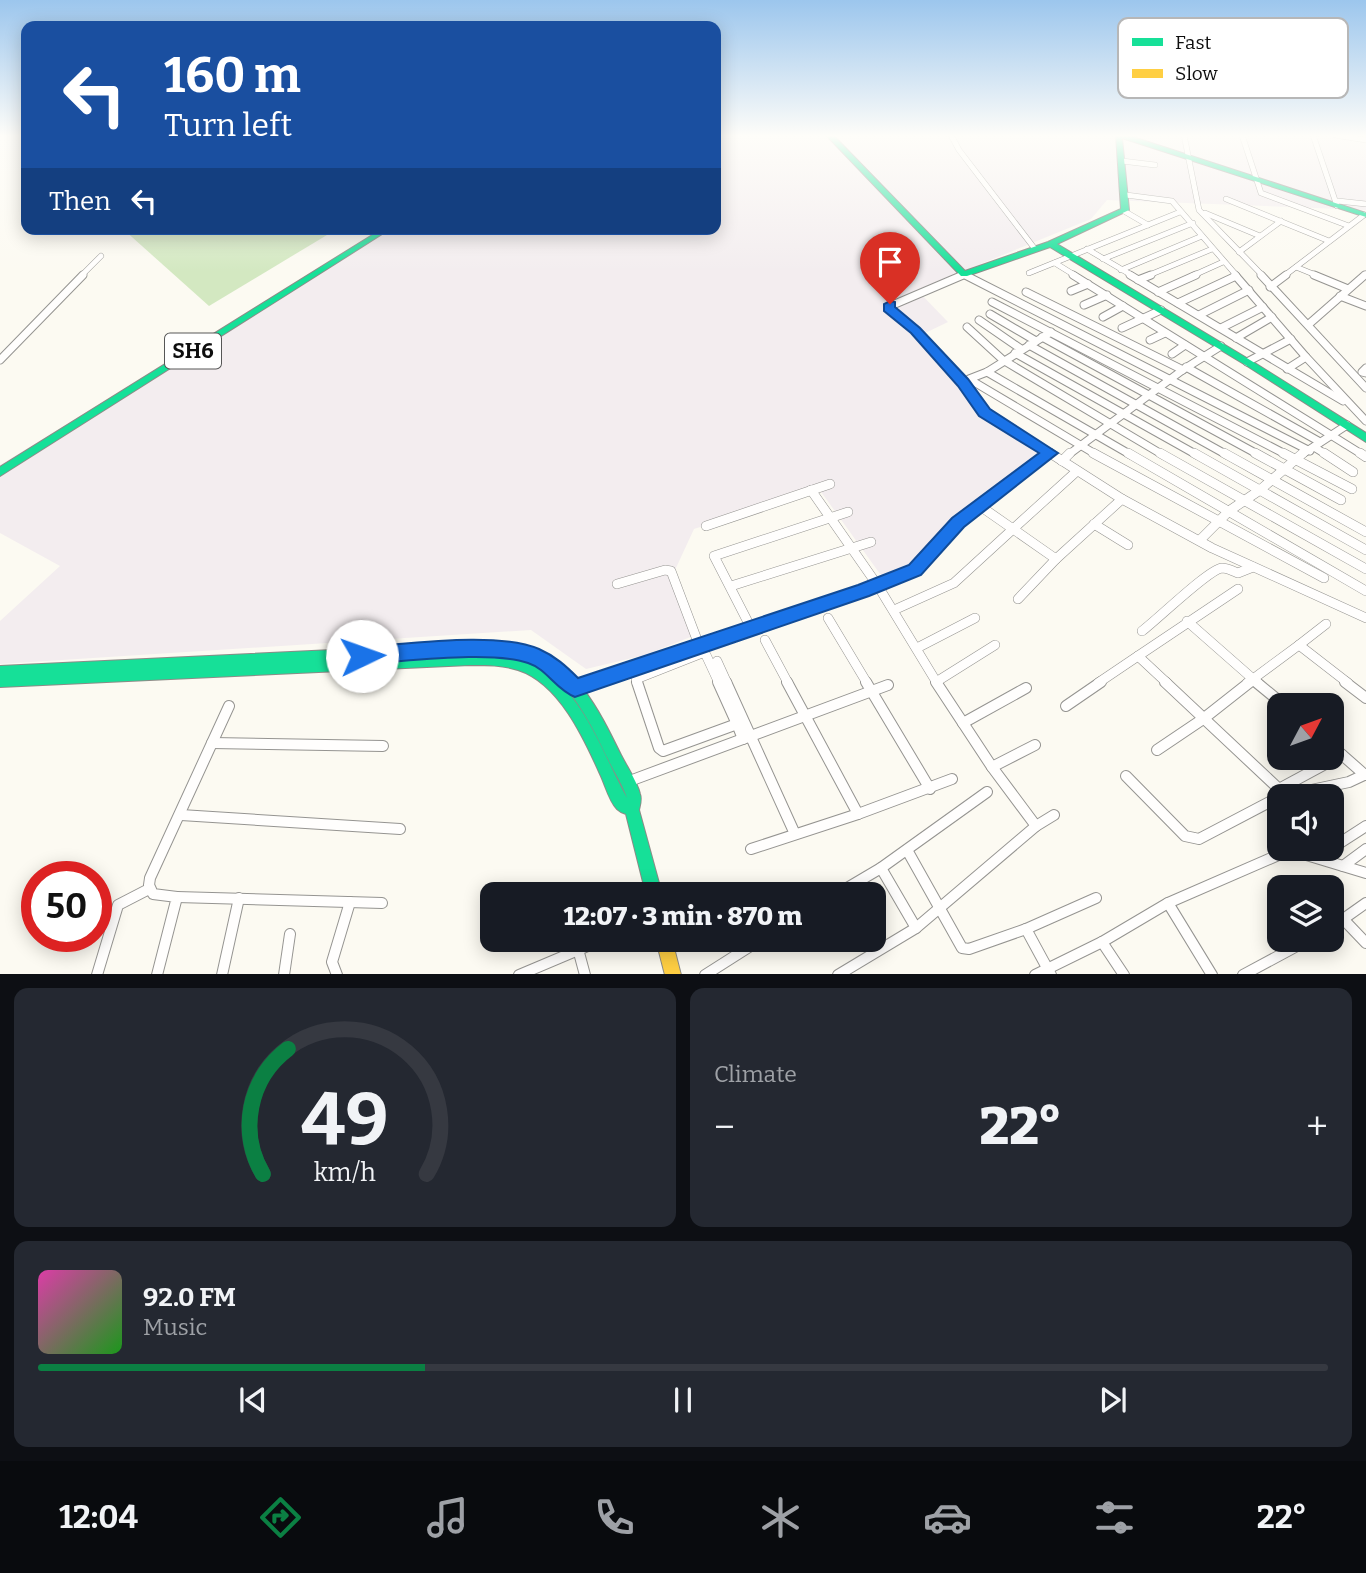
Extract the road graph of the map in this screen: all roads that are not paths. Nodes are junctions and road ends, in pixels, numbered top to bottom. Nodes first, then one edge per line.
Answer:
1 (873, 180) edge
2 (982, 180) edge
3 (1124, 180) edge
4 (1192, 180) edge
5 (1258, 180) edge
6 (1260, 180) edge
7 (1329, 180) edge
8 (1126, 195) junction
9 (1226, 199) dead end
10 (1338, 204) junction
11 (1199, 210) junction
12 (1124, 211) junction
13 (1365, 211) edge
14 (1180, 212) junction
15 (1281, 221) junction
16 (1192, 223) junction
17 (1148, 225) junction
18 (1349, 226) junction
19 (368, 235) edge
20 (377, 235) edge
21 (1202, 236) junction
22 (1260, 236) junction
23 (1329, 241) junction
24 (1051, 244) junction
25 (1212, 248) junction
26 (1035, 249) junction
27 (1087, 249) junction
28 (1239, 252) junction
29 (101, 256) dead end
30 (1070, 256) junction
31 (1103, 259) junction
32 (1223, 262) junction
33 (1055, 263) junction
34 (1296, 267) junction
35 (1121, 270) junction
36 (964, 274) junction
37 (1029, 274) dead end
38 (1366, 274) edge
39 (1236, 276) junction
40 (1138, 280) junction
41 (1088, 284) junction
42 (1272, 289) junction
43 (1348, 289) junction
44 (1071, 291) dead end
45 (1250, 291) junction
46 (1026, 292) dead end
47 (1158, 292) junction
48 (1008, 295) junction
49 (1107, 295) junction
50 (1340, 296) junction
51 (1178, 303) junction
52 (1084, 305) dead end
53 (1123, 306) junction
54 (1366, 306) edge
55 (1263, 307) junction
56 (1161, 310) junction
57 (990, 314) dead end
58 (1199, 315) junction
59 (1103, 317) dead end
60 (1272, 317) junction
61 (1143, 319) junction
62 (979, 320) dead end
63 (1309, 324) junction
64 (967, 327) dead end
65 (1122, 328) dead end
66 (1221, 328) junction
67 (1051, 332) junction
68 (1165, 333) junction
69 (1236, 338) junction
70 (1291, 339) junction
71 (1150, 340) dead end
72 (1029, 345) junction
73 (1185, 345) junction
74 (1221, 346) junction
75 (1172, 354) dead end
76 (1262, 354) junction
77 (1202, 356) junction
78 (1306, 356) junction
79 (0, 360) edge
80 (1003, 360) junction
81 (1247, 362) junction
82 (1184, 368) junction
83 (1287, 369) junction
84 (987, 372) junction
85 (1363, 372) edge
86 (1171, 379) junction
87 (966, 381) junction
88 (1159, 387) junction
89 (1366, 388) edge
90 (1148, 396) junction
91 (1135, 405) junction
92 (1353, 407) junction
93 (1124, 414) junction
94 (1366, 421) edge
95 (1106, 423) junction
96 (1347, 425) junction
97 (1093, 433) junction
98 (1329, 435) junction
99 (1366, 438) edge
100 (1078, 445) junction
101 (1315, 447) junction
102 (1050, 453) junction
103 (1366, 457) edge
104 (1296, 458) junction
105 (1062, 461) junction
106 (0, 464) edge
107 (1284, 467) junction
108 (1077, 471) junction
109 (0, 472) edge
110 (1353, 472) dead end
111 (1272, 480) junction
112 (830, 484) dead end
113 (1352, 489) dead end
114 (811, 490) junction
115 (1260, 490) junction
116 (1122, 499) junction
117 (1341, 500) dead end
118 (1244, 501) junction
119 (980, 506) junction
120 (1229, 510) junction
121 (848, 512) dead end
122 (831, 519) junction
123 (1217, 521) junction
124 (1094, 524) junction
125 (706, 526) dead end
126 (1013, 529) junction
127 (1366, 532) edge
128 (871, 542) dead end
129 (1203, 542) junction
130 (1128, 545) dead end
131 (852, 549) junction
132 (1366, 550) edge
133 (1056, 559) junction
134 (1253, 567) junction
135 (1366, 569) edge
136 (1324, 578) dead end
137 (617, 584) dead end
138 (731, 586) junction
139 (878, 586) junction
140 (1238, 589) dead end
141 (1366, 591) edge
142 (1017, 599) dead end
143 (894, 610) junction
144 (1366, 616) edge
145 (828, 618) dead end
146 (975, 618) dead end
147 (1187, 621) junction
148 (1326, 624) dead end
149 (751, 628) junction
150 (1142, 631) dead end
151 (765, 640) dead end
152 (699, 645) junction
153 (995, 645) dead end
154 (1299, 645) junction
155 (917, 648) junction
156 (1138, 656) junction
157 (717, 661) dead end
158 (0, 672) edge
159 (1253, 678) junction
160 (0, 681) edge
161 (936, 682) junction
162 (888, 685) dead end
163 (575, 688) junction
164 (1026, 688) dead end
165 (872, 691) junction
166 (563, 693) junction
167 (1270, 693) edge
168 (1366, 698) edge
169 (229, 706) dead end
170 (1066, 706) dead end
171 (805, 715) junction
172 (1203, 719) junction
173 (963, 723) junction
174 (737, 724) junction
175 (746, 737) junction
176 (212, 743) junction
177 (1035, 745) dead end
178 (383, 746) dead end
179 (1157, 750) dead end
180 (1344, 757) edge
181 (992, 766) junction
182 (1314, 770) edge
183 (1366, 774) edge
184 (1126, 776) dead end
185 (953, 779) dead end
186 (627, 782) junction
187 (1340, 784) edge
188 (930, 789) junction
189 (986, 792) dead end
190 (1267, 801) edge
191 (632, 810) junction
192 (858, 814) junction
193 (181, 815) junction
194 (1054, 815) dead end
195 (1035, 826) junction
196 (1366, 826) edge
197 (400, 829) dead end
198 (795, 834) junction
199 (1344, 840) edge
200 (751, 849) dead end
201 (1366, 849) edge
202 (907, 850) junction
203 (1267, 860) edge
204 (1329, 861) edge
205 (1343, 866) junction
206 (881, 868) junction
207 (1366, 873) edge
208 (651, 882) edge
209 (857, 882) edge
210 (149, 889) junction
211 (177, 897) junction
212 (239, 898) junction
213 (1096, 898) dead end
214 (350, 902) junction
215 (1168, 903) junction
216 (1366, 903) edge
217 (382, 904) dead end
218 (939, 910) junction
219 (1345, 920) joint
220 (916, 928) junction
221 (1026, 929) junction
222 (290, 934) dead end
223 (1102, 942) junction
224 (1366, 943) edge
225 (571, 952) edge
226 (579, 952) edge
227 (668, 952) edge
228 (741, 952) edge
229 (1285, 952) edge
230 (1049, 972) edge
231 (97, 974) edge
232 (157, 974) edge
233 (222, 974) edge
234 (284, 974) edge
235 (337, 974) edge
236 (521, 974) edge
237 (585, 974) edge
238 (673, 974) edge
239 (707, 974) edge
240 (840, 974) edge
241 (1123, 974) edge
242 (1211, 974) edge
243 (1245, 974) edge

1 - 36 main road
2 - 26 street
3 - 8 main road
4 - 11 street
5 - 18 street
6 - 10 main road
7 - 10 street
8 - 12 main road
8 - 14 street
9 - 15 street
10 - 13 main road
11 - 22 street
11 - 28 street
12 - 17 street
12 - 24 main road
13 - 18 street
14 - 16 street
14 - 17 street
15 - 22 street
15 - 23 street
16 - 21 street
16 - 31 street
17 - 27 street
18 - 23 street
19 - 106 main road, SH6
20 - 109 main road, SH6
21 - 25 street
21 - 35 street
22 - 28 street
23 - 34 street
24 - 26 main road
24 - 30 main road
25 - 32 street
25 - 40 street
26 - 36 main road
27 - 30 street
27 - 31 street
28 - 42 street
29 - 79 street
30 - 33 street
30 - 56 main road
31 - 35 street
32 - 39 street
32 - 47 street
33 - 37 street
33 - 41 street
34 - 42 street
34 - 43 street
35 - 40 street
36 - 48 street
36 - 87 street
38 - 43 street
39 - 45 street
39 - 51 street
40 - 47 street
41 - 44 street
41 - 49 street
42 - 45 street
42 - 63 street
43 - 50 street
45 - 55 street
45 - 58 street
46 - 82 street
47 - 51 street
48 - 67 street
48 - 86 street
49 - 52 street
49 - 53 street
50 - 54 street
50 - 63 street
51 - 58 street
53 - 59 street
53 - 61 street
55 - 60 street
55 - 66 street
56 - 61 street
56 - 74 main road
57 - 72 street
58 - 66 street
60 - 69 street
60 - 70 street
61 - 65 street
61 - 68 street
62 - 72 street
63 - 85 street
64 - 80 street
66 - 69 street
67 - 72 street
67 - 88 street
68 - 71 street
68 - 73 street
69 - 76 street
70 - 76 street
70 - 78 street
72 - 80 street
72 - 90 street
72 - 91 street
72 - 93 street
73 - 75 street
73 - 77 street
74 - 77 street
74 - 81 main road
76 - 81 street
76 - 83 street
77 - 82 street
77 - 98 street
78 - 83 street
78 - 92 street
80 - 84 street
80 - 95 street
81 - 96 main road
82 - 86 street
82 - 101 street
83 - 92 street
84 - 87 street
84 - 97 street
85 - 89 street
86 - 88 street
86 - 101 street
87 - 100 street
87 - 102 street
88 - 90 street
88 - 104 street
90 - 91 street
90 - 107 street
91 - 93 street
91 - 111 street
92 - 94 street
93 - 95 street
93 - 115 street
95 - 97 street
95 - 118 street
96 - 98 street
96 - 99 main road
97 - 100 street
97 - 120 street
98 - 101 street
98 - 103 street
100 - 105 street
100 - 123 street
101 - 104 street
101 - 110 street
102 - 105 street
102 - 119 street
104 - 107 street
104 - 113 street
105 - 108 street
107 - 111 street
107 - 117 street
108 - 116 street
108 - 126 street
111 - 115 street
111 - 127 street
112 - 114 street
114 - 122 street
114 - 125 street
115 - 118 street
115 - 132 street
116 - 124 street
116 - 129 street
118 - 120 street
118 - 135 street
119 - 126 street
119 - 139 street
120 - 123 street
120 - 141 street
121 - 122 street
122 - 131 street
122 - 138 street
123 - 129 street
123 - 136 street
124 - 130 street
124 - 133 street
126 - 133 street
126 - 143 street
128 - 131 street
129 - 134 street
129 - 144 street
131 - 138 street
131 - 139 street
133 - 142 street
134 - 144 street
134 - 150 street
137 - 152 street
138 - 149 street
139 - 143 street
139 - 149 street
140 - 147 street
143 - 155 street
145 - 165 street
146 - 155 street
147 - 156 street
147 - 159 street
148 - 154 street
149 - 152 street
151 - 171 street
152 - 163 street
153 - 161 street
154 - 159 street
154 - 168 street
155 - 161 street
156 - 170 street
156 - 172 street
157 - 175 street
158 - 163 main road
159 - 167 street
159 - 172 street
160 - 166 main road
161 - 173 street
162 - 165 street
163 - 166 street
163 - 186 main road
164 - 173 street
165 - 171 street
165 - 188 street
166 - 191 main road
169 - 176 street
171 - 175 street
171 - 192 street
172 - 179 street
172 - 182 street
173 - 181 street
174 - 174 street
174 - 175 street
175 - 186 street
175 - 198 street
176 - 178 street
176 - 193 street
177 - 181 street
180 - 183 street
181 - 195 street
183 - 187 street
184 - 190 street
185 - 188 street
186 - 191 main road
188 - 192 street
189 - 202 street
191 - 208 main road
192 - 198 street
193 - 197 street
193 - 210 street
194 - 195 street
195 - 218 street
196 - 199 street
198 - 200 street
201 - 205 street
202 - 206 street
202 - 218 street
203 - 215 street
204 - 205 street
205 - 207 street
206 - 209 street
206 - 220 street
210 - 211 street
210 - 231 street
211 - 212 street
211 - 232 street
212 - 214 street
212 - 233 street
213 - 221 street
214 - 217 street
214 - 235 street
215 - 223 street
215 - 242 street
216 - 219 street
218 - 220 street
218 - 221 street
219 - 224 street
220 - 240 street
221 - 230 street
222 - 234 street
223 - 230 street
223 - 241 street
225 - 236 street
226 - 237 street
227 - 238 main road
228 - 239 street
229 - 243 street

